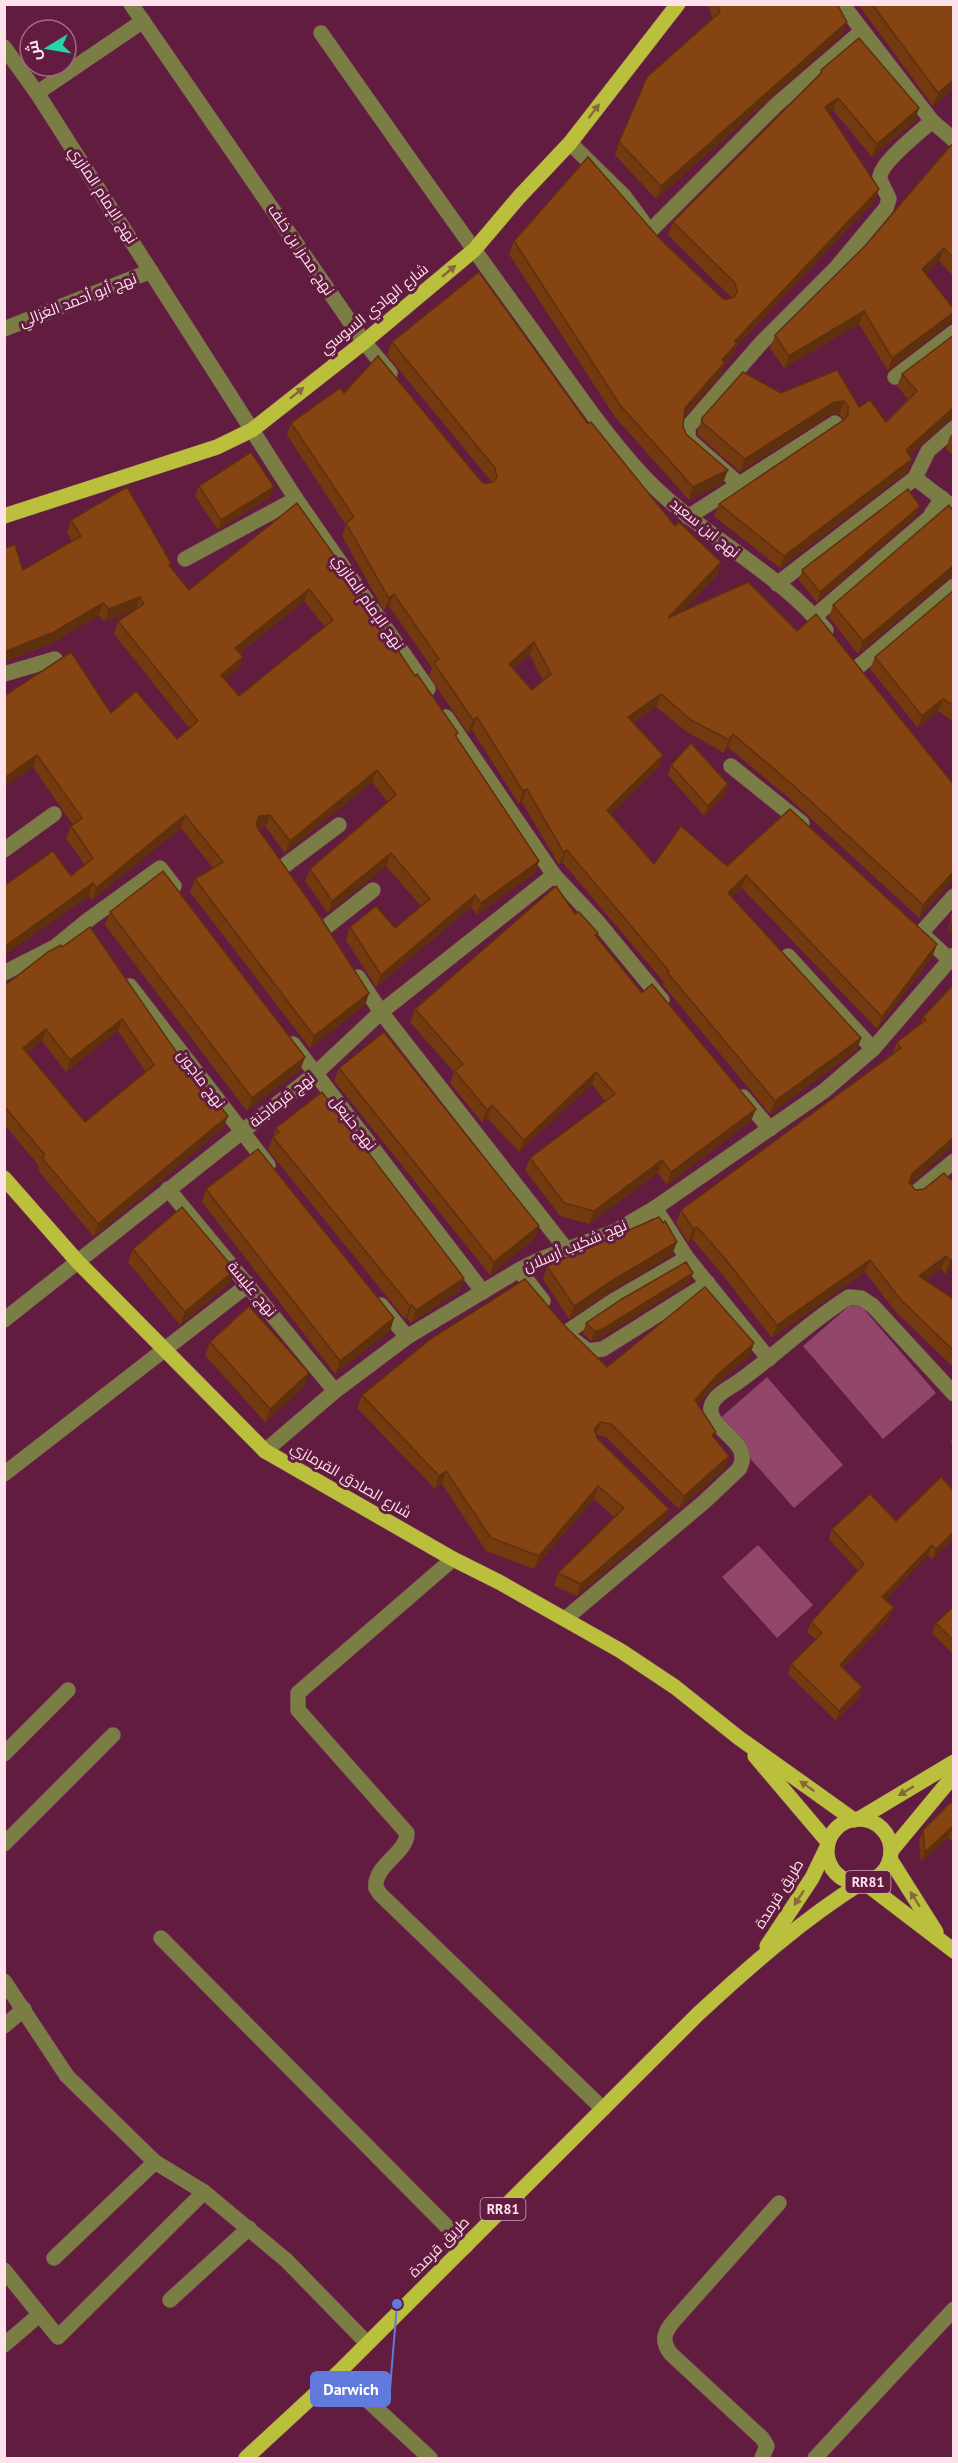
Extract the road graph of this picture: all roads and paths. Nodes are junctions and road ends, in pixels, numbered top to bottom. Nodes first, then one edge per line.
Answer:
1 (131, 4) edge
2 (842, 4) edge
3 (676, 5) edge
4 (143, 21) junction
5 (862, 31) junction
6 (321, 33) dead end
7 (4, 47) edge
8 (37, 93) junction
9 (932, 121) junction
10 (950, 131) edge
11 (570, 143) junction
12 (474, 250) junction
13 (152, 271) junction
14 (4, 328) edge
15 (954, 332) edge
16 (364, 342) junction
17 (895, 377) dead end
18 (401, 387) edge
19 (835, 423) edge
20 (954, 428) edge
21 (252, 430) junction
22 (915, 478) junction
23 (739, 484) junction
24 (296, 499) junction
25 (948, 503) edge
26 (4, 516) edge
27 (688, 517) junction
28 (185, 560) dead end
29 (777, 584) junction
30 (954, 586) edge
31 (815, 616) junction
32 (836, 642) edge
33 (55, 659) edge
34 (858, 667) edge
35 (4, 674) edge
36 (731, 766) dead end
37 (54, 814) dead end
38 (339, 825) dead end
39 (818, 837) edge
40 (4, 850) edge
41 (273, 851) edge
42 (554, 874) junction
43 (374, 890) dead end
44 (181, 896) edge
45 (954, 896) edge
46 (326, 927) edge
47 (788, 956) edge
48 (951, 957) edge
49 (351, 965) edge
50 (4, 973) edge
51 (123, 977) edge
52 (381, 1012) junction
53 (674, 1014) edge
54 (287, 1036) edge
55 (873, 1049) junction
56 (315, 1074) junction
57 (733, 1085) edge
58 (770, 1129) junction
59 (241, 1132) junction
60 (954, 1161) edge
61 (277, 1176) edge
62 (5, 1179) edge
63 (168, 1189) junction
64 (914, 1194) edge
65 (655, 1208) junction
66 (566, 1249) junction
67 (687, 1258) junction
68 (77, 1261) junction
69 (519, 1270) junction
70 (708, 1283) junction
71 (249, 1284) junction
72 (483, 1292) junction
73 (371, 1293) edge
74 (4, 1320) edge
75 (560, 1323) junction
76 (407, 1337) junction
77 (166, 1348) junction
78 (770, 1359) junction
79 (951, 1387) edge
80 (335, 1391) junction
81 (265, 1451) junction
82 (4, 1474) edge
83 (453, 1559) junction
84 (565, 1619) junction
85 (68, 1690) dead end
86 (113, 1735) dead end
87 (739, 1738) junction
88 (4, 1754) edge
89 (954, 1762) edge
90 (954, 1775) edge
91 (857, 1819) junction
92 (4, 1844) edge
93 (828, 1845) junction
94 (890, 1855) junction
95 (863, 1883) junction
96 (161, 1938) dead end
97 (941, 1939) junction
98 (954, 1951) edge
99 (758, 1959) junction
100 (4, 1981) edge
101 (24, 2009) junction
102 (4, 2026) edge
103 (603, 2109) junction
104 (155, 2162) junction
105 (204, 2192) junction
106 (779, 2204) dead end
107 (249, 2228) junction
108 (466, 2247) junction
109 (54, 2258) dead end
110 (4, 2270) edge
111 (170, 2300) dead end
112 (954, 2309) edge
113 (39, 2315) junction
114 (367, 2343) junction
115 (4, 2345) edge
116 (338, 2373) junction
117 (767, 2457) edge
118 (246, 2458) edge
119 (430, 2458) edge
120 (815, 2458) edge

1 - 4 street, نهج محرز بن خلف
2 - 5 street
11 -> 3 main road, شارع الهادي السوسي
4 - 8 street
4 - 16 street, نهج محرز بن خلف
5 - 9 street
5 - 11 street
6 - 12 street, نهج ابن سعيد
7 - 8 street, نهج الإمام المازري
8 - 13 street, نهج الإمام المازري
9 - 10 street
9 - 23 street
11 - 12 main road, شارع الهادي السوسي
16 -> 12 main road, شارع الهادي السوسي
12 - 27 street, نهج ابن سعيد
13 - 14 street, نهج أبو أحمد الغزالي
13 - 21 street, نهج الإمام المازري
15 - 17 street
16 - 18 street, نهج محرز بن خلف
21 -> 16 main road, شارع الهادي السوسي
19 - 23 street
20 - 22 street
21 - 24 street, نهج الإمام المازري
21 - 26 main road, شارع الهادي السوسي
22 - 25 street
22 - 29 street
23 - 27 street
24 - 28 street
24 - 42 street, نهج الإمام المازري
25 - 31 street
27 - 29 street, نهج ابن سعيد
29 - 31 street, نهج ابن سعيد
30 - 34 street
31 - 32 street, نهج ابن سعيد
33 - 35 street
36 - 39 street
37 - 40 street
38 - 41 street
42 - 52 street, نهج قرطاجنة
42 - 53 street, نهج الإمام المازري
43 - 46 street
44 - 50 street
45 - 48 street
47 - 55 street
48 - 55 street, نهج شكيب أرسلان
49 - 52 street
51 - 59 street, نهج ماجون
52 - 56 street, نهج قرطاجنة
52 - 66 street
54 - 56 street, نهج حنبعل
55 - 58 street, نهج شكيب أرسلان
56 - 59 street, نهج قرطاجنة
56 - 72 street, نهج حنبعل
57 - 58 street
58 - 65 street, نهج شكيب أرسلان
59 - 61 street, نهج ماجون
59 - 63 street, نهج قرطاجنة
60 - 64 street
62 - 68 main road, شارع الصادق القرمازي
63 - 68 street, نهج قرطاجنة
63 - 71 street, نهج عليسة
65 - 66 street, نهج شكيب أرسلان
65 - 67 street
66 - 69 street, نهج شكيب أرسلان
67 - 70 street
67 - 75 street
68 - 74 street, نهج قرطاجنة
68 - 77 main road, شارع الصادق القرمازي
69 - 72 street, نهج شكيب أرسلان
69 - 75 street
70 - 75 street
70 - 78 street
71 - 77 street
71 - 80 street, نهج عليسة
72 - 76 street, نهج شكيب أرسلان
73 - 76 street
76 - 80 street, نهج شكيب أرسلان
77 - 81 main road, شارع الصادق القرمازي
77 - 82 street
78 - 79 street
78 - 84 street
80 - 81 street, نهج شكيب أرسلان
81 - 83 main road, شارع الصادق القرمازي
83 - 84 main road, شارع الصادق القرمازي
83 - 103 street
84 - 87 main road, شارع الصادق القرمازي
85 - 88 street
86 - 92 street
91 -> 87 main road, شارع الصادق القرمازي
87 - 93 main road, شارع الصادق القرمازي
89 -> 91 main road, RR81
90 - 94 main road, RR81
91 - 93 main road, RR81
91 - 94 main road, RR81
93 - 95 main road, RR81
93 -> 99 main road, طريق قرمدة / RR81
94 - 95 main road, RR81
97 -> 94 main road
95 - 97 main road
95 - 99 main road, طريق قرمدة / RR81
96 - 108 street
97 - 98 main road
99 - 103 main road, طريق قرمدة / RR81
100 - 101 street
101 - 102 street
101 - 104 street
103 - 108 main road, طريق قرمدة / RR81
104 - 105 street
104 - 109 street
105 - 107 street
105 - 113 street
106 - 117 street
107 - 111 street
107 - 114 street
108 - 114 main road, طريق قرمدة / RR81
110 - 113 street
112 - 120 street
113 - 115 street
114 - 116 main road, طريق قرمدة / RR81
116 - 118 main road, طريق قرمدة / RR81
116 - 119 street

